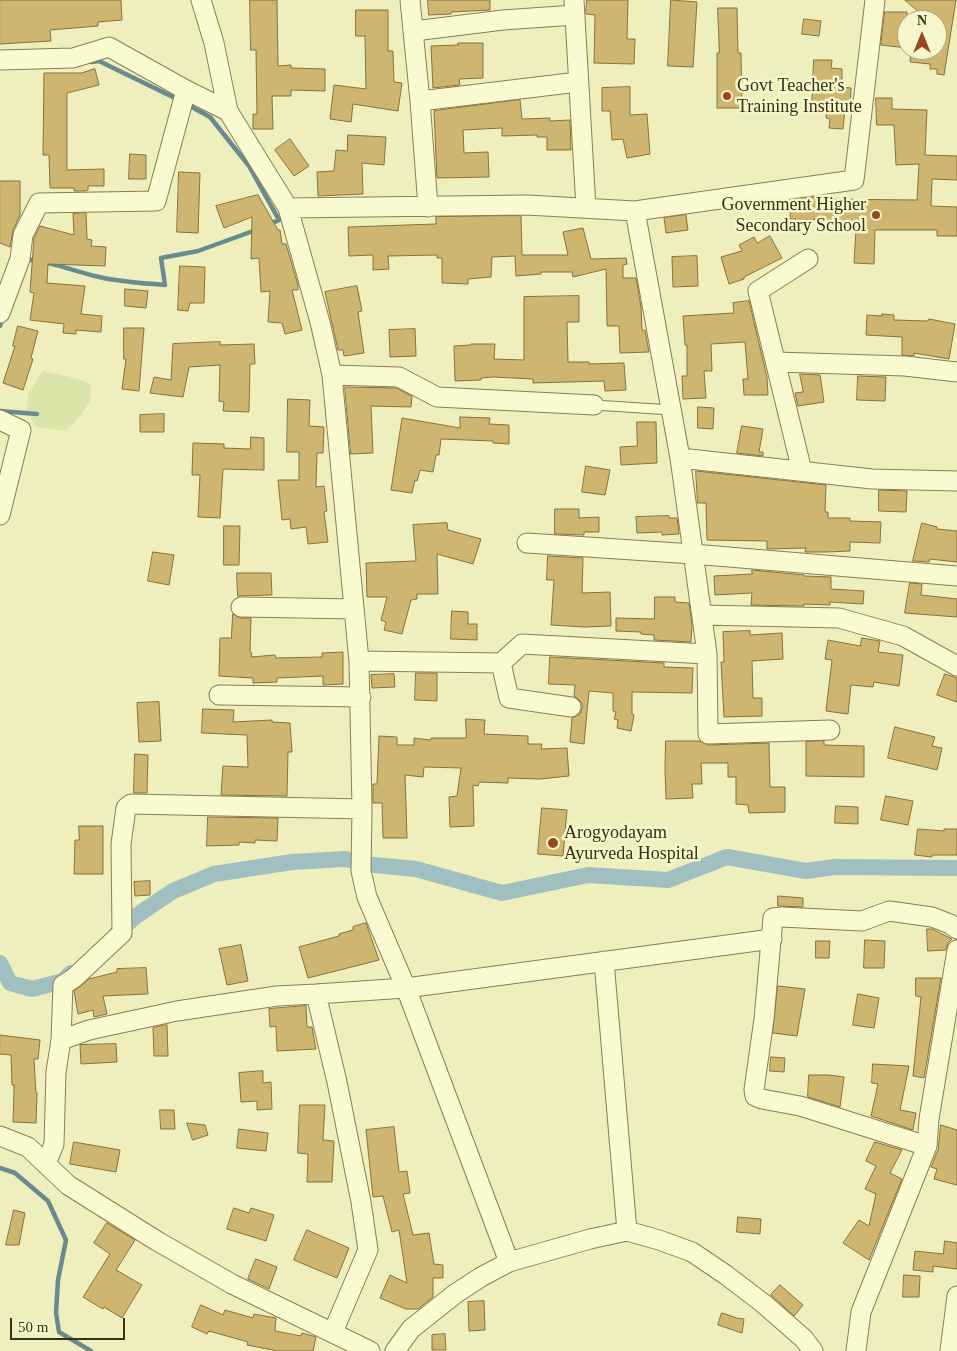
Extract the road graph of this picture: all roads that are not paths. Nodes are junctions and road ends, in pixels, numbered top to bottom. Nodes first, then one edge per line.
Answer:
1 (201, 0) edge
2 (410, 0) edge
3 (873, 1) edge
4 (574, 8) edge
5 (414, 31) junction
6 (0, 60) edge
7 (578, 82) junction
8 (186, 90) junction
9 (420, 101) junction
10 (228, 111) junction
11 (428, 207) junction
12 (288, 208) junction
13 (586, 208) junction
14 (635, 211) junction
15 (808, 259) dead end
16 (0, 313) edge
17 (776, 362) junction
18 (957, 372) edge
19 (332, 376) junction
20 (594, 405) joint
21 (672, 410) junction
22 (0, 420) edge
23 (680, 458) junction
24 (802, 470) junction
25 (957, 481) edge
26 (0, 515) edge
27 (527, 543) dead end
28 (693, 554) junction
29 (957, 576) edge
30 (241, 607) dead end
31 (354, 608) junction
32 (702, 615) junction
33 (707, 654) junction
34 (359, 661) junction
35 (501, 663) junction
36 (957, 666) edge
37 (220, 696) dead end
38 (361, 697) junction
39 (571, 707) dead end
40 (830, 730) dead end
41 (362, 808) junction
42 (957, 929) edge
43 (772, 939) junction
44 (957, 950) edge
45 (604, 961) junction
46 (406, 988) junction
47 (316, 994) junction
48 (61, 1040) junction
49 (0, 1136) edge
50 (927, 1146) junction
51 (46, 1164) junction
52 (627, 1232) junction
53 (509, 1262) junction
54 (957, 1296) edge
55 (333, 1332) junction
56 (370, 1351) edge
57 (395, 1351) edge
58 (813, 1351) edge
59 (856, 1351) edge
60 (950, 1351) edge

1 - 10 street
2 - 5 street
3 - 14 street
4 - 5 street
4 - 7 street
5 - 9 street
6 - 8 street
7 - 9 street
7 - 13 street
8 - 10 street
8 - 16 street
9 - 11 street
10 - 12 street
11 - 12 street
11 - 13 street
12 - 19 street
13 - 14 street
14 - 21 street
15 - 17 street
17 - 18 street
17 - 24 street
19 - 20 street
19 - 31 street
20 - 21 lane
21 - 23 street
22 - 26 street
23 - 24 street
23 - 28 street
24 - 25 street
27 - 28 street
28 - 29 street
28 - 32 street
30 - 31 street
31 - 34 street
32 - 33 street
32 - 36 street
33 - 35 street
33 - 40 street
34 - 35 street
34 - 38 street
35 - 39 street
37 - 38 street
38 - 41 street
41 - 46 street
41 - 48 street
42 - 43 street
43 - 45 street
43 - 50 street
44 - 50 street
45 - 46 street
45 - 52 street
46 - 47 street
46 - 53 street
47 - 48 street
47 - 55 street
48 - 51 street
49 - 51 street
50 - 59 street
51 - 55 street
52 - 53 street
52 - 58 street
53 - 57 street
54 - 60 street
55 - 56 street

